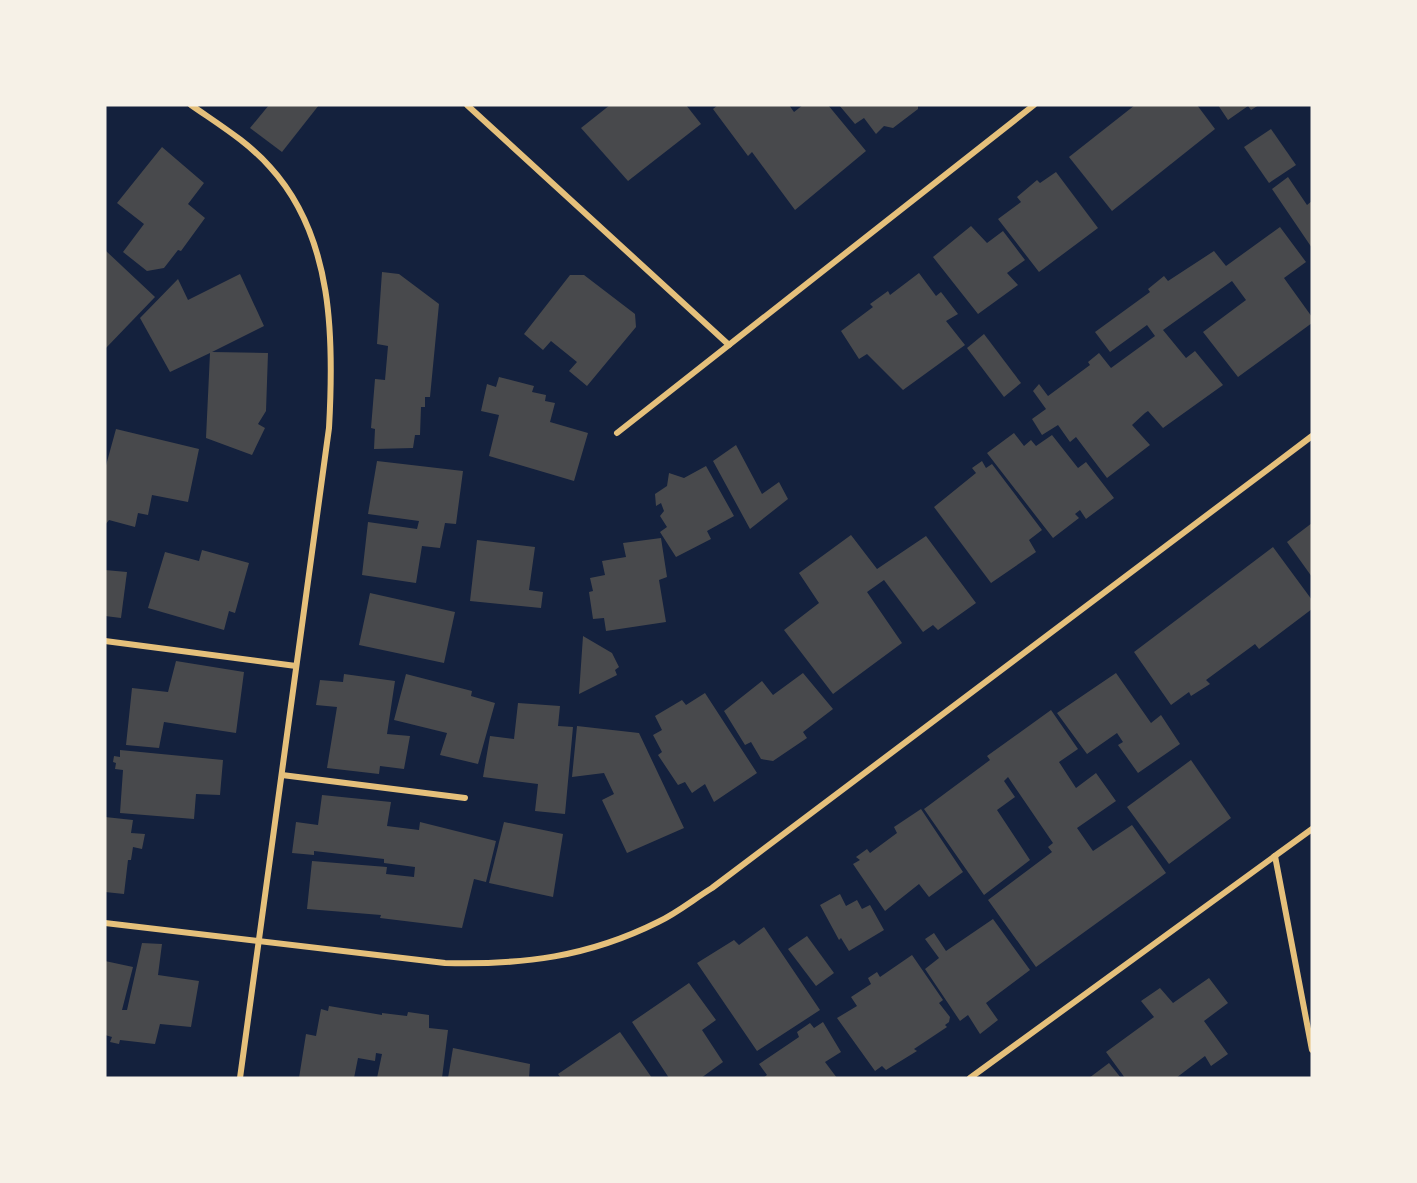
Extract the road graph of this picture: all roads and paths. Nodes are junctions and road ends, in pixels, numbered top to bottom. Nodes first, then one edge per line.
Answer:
1 (191, 105) edge
2 (467, 105) edge
3 (1034, 105) edge
4 (729, 345) junction
5 (617, 433) dead end
6 (1312, 436) edge
7 (105, 641) edge
8 (296, 666) junction
9 (282, 775) junction
10 (465, 798) dead end
11 (1312, 829) edge
12 (1275, 856) junction
13 (105, 922) edge
14 (261, 941) junction
15 (1312, 1050) edge
16 (240, 1078) edge
17 (970, 1078) edge

1 - 8 street
2 - 4 street
3 - 4 street
4 - 5 street
6 - 14 street
7 - 8 street
8 - 9 street
9 - 10 street
9 - 14 street
11 - 12 street
12 - 15 street
12 - 17 street
13 - 14 street
14 - 16 street

